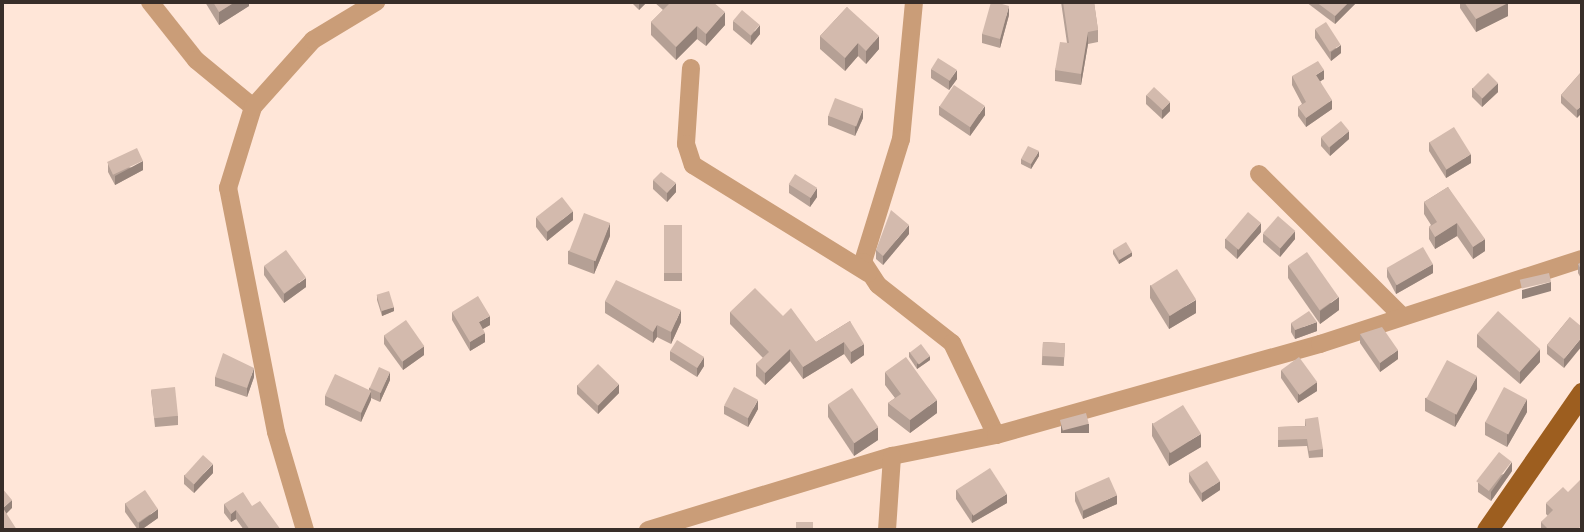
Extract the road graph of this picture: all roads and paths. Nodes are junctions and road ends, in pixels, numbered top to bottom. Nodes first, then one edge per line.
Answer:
1 (150, 2) edge
2 (376, 2) edge
3 (914, 2) edge
4 (691, 68) dead end
5 (253, 107) junction
6 (1259, 174) dead end
7 (1582, 259) edge
8 (868, 273) junction
9 (1402, 316) junction
10 (1582, 393) edge
11 (996, 435) junction
12 (892, 456) junction
13 (305, 530) edge
14 (648, 530) edge
15 (887, 530) edge
16 (1487, 530) edge

1 - 5 street
2 - 5 street
3 - 8 street
4 - 8 street
5 - 13 street
6 - 9 street
7 - 9 street
8 - 11 street
9 - 11 street
10 - 16 main road
11 - 12 street
12 - 14 street
12 - 15 street

